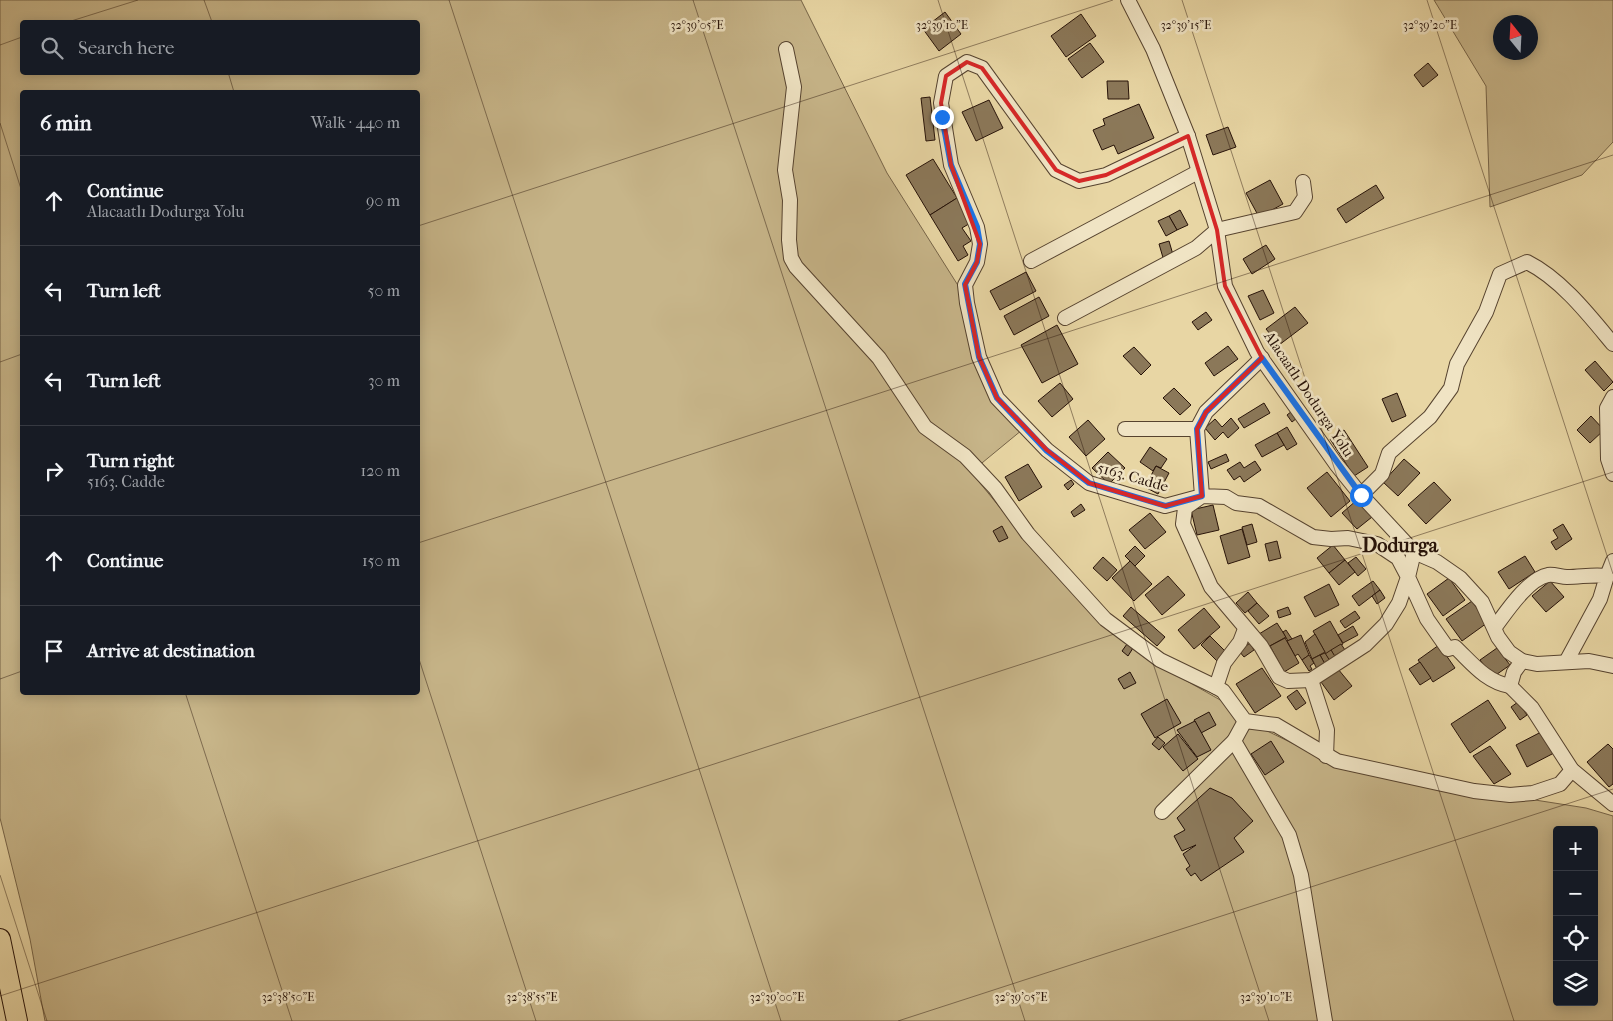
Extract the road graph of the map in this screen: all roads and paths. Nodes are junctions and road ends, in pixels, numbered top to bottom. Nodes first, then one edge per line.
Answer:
1 (1128, 0) edge
2 (786, 49) dead end
3 (1188, 136) junction
4 (1198, 172) junction
5 (1303, 182) dead end
6 (1217, 230) junction
7 (1031, 261) dead end
8 (1065, 318) dead end
9 (1613, 344) edge
10 (1262, 358) junction
11 (1613, 397) edge
12 (1125, 429) dead end
13 (1197, 429) junction
14 (1613, 474) edge
15 (1361, 495) junction
16 (1202, 496) junction
17 (1414, 552) junction
18 (1613, 561) edge
19 (1607, 576) junction
20 (1408, 577) junction
21 (1495, 626) junction
22 (1245, 629) junction
23 (1522, 661) junction
24 (1566, 662) junction
25 (1613, 666) edge
26 (1311, 680) junction
27 (1510, 686) junction
28 (1216, 687) junction
29 (1245, 721) junction
30 (1234, 741) junction
31 (1326, 756) junction
32 (1572, 770) junction
33 (1613, 804) edge
34 (1162, 812) dead end
35 (0, 942) edge
36 (17, 1021) edge
37 (1325, 1021) edge

1 - 3 street, Alacaatlı Dodurga Yolu
2 - 28 street
3 - 4 street, Alacaatlı Dodurga Yolu
3 - 16 street, 5163. Cadde
4 - 6 street, Alacaatlı Dodurga Yolu
4 - 7 street
5 - 6 street
6 - 8 street
6 - 10 street, Alacaatlı Dodurga Yolu
9 - 15 street
10 - 13 street
10 - 15 street, Alacaatlı Dodurga Yolu
11 - 14 street
12 - 13 street
13 - 16 street
15 - 17 street, Alacaatlı Dodurga Yolu
16 - 20 street, 5163. Cadde
16 - 22 street
17 - 20 street
17 - 21 street, Alacaatlı Dodurga Yolu
18 - 19 street
19 - 21 street
19 - 24 street
20 - 26 street
20 - 27 street, 5163. Cadde
21 - 23 street, Alacaatlı Dodurga Yolu
22 - 26 street
22 - 28 street
23 - 24 street
23 - 27 street
24 - 25 street
26 - 31 street
27 - 32 street
28 - 29 street
29 - 30 street
29 - 31 street
30 - 34 street
30 - 37 street
31 - 32 street
32 - 33 street
35 - 36 highway

